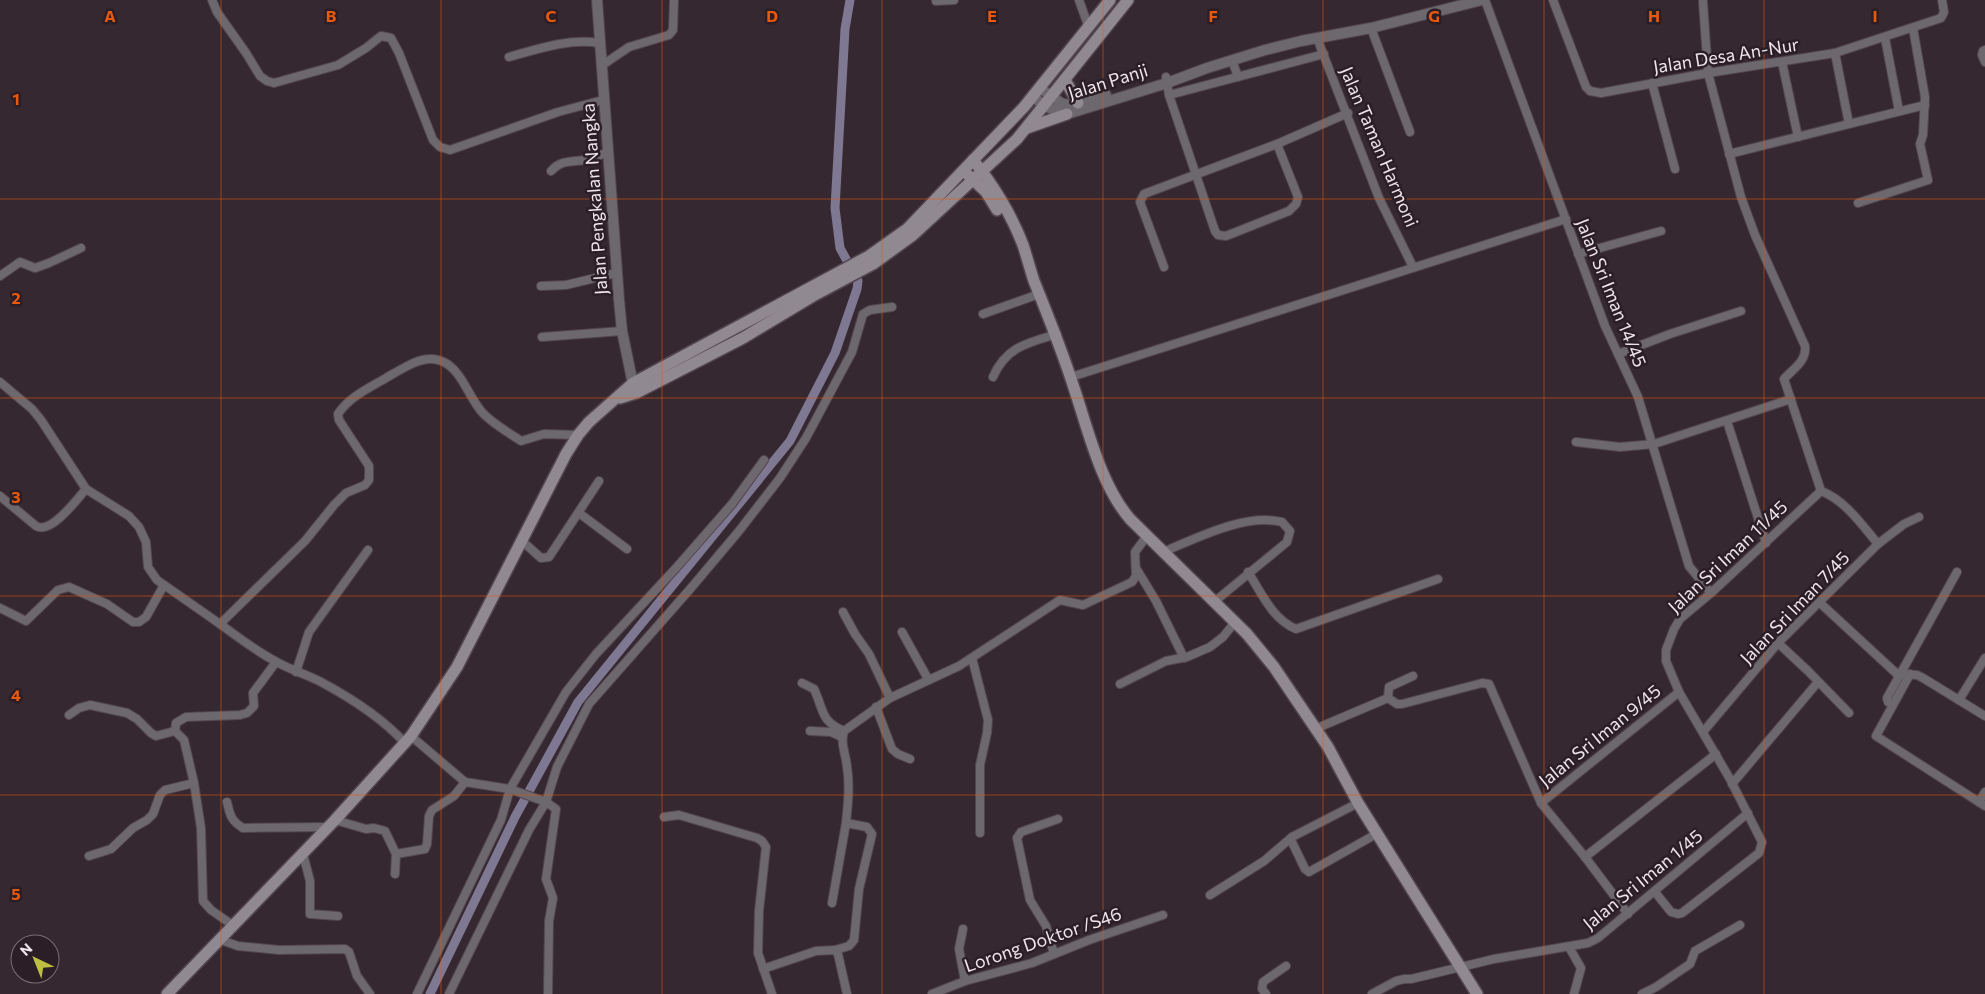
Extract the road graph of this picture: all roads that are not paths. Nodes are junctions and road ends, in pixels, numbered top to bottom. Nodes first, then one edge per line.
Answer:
1 (212, 0) edge
2 (596, 0) edge
3 (674, 0) edge
4 (954, 0) edge
5 (1079, 0) edge
6 (1110, 0) edge
7 (1128, 0) edge
8 (1483, 0) edge
9 (1553, 0) edge
10 (1942, 0) edge
11 (936, 1) edge
12 (1703, 2) dead end
13 (1089, 28) junction
14 (1371, 28) junction
15 (1913, 28) junction
16 (1317, 38) junction
17 (1885, 38) junction
18 (599, 43) junction
19 (1985, 50) edge
20 (1835, 53) junction
21 (1324, 54) junction
22 (508, 57) dead end
23 (1232, 60) junction
24 (1782, 62) junction
25 (1985, 62) edge
26 (601, 66) junction
27 (1207, 68) junction
28 (1708, 72) junction
29 (1238, 77) junction
30 (1065, 80) junction
31 (1166, 80) junction
32 (1652, 83) junction
33 (1210, 84) junction
34 (1037, 92) junction
35 (1169, 95) junction
36 (603, 100) junction
37 (1048, 102) junction
38 (1078, 103) junction
39 (1925, 105) junction
40 (1899, 111) junction
41 (1348, 113) junction
42 (1068, 114) junction
43 (1849, 124) junction
44 (1025, 129) junction
45 (1410, 132) dead end
46 (1798, 137) junction
47 (1277, 144) junction
48 (607, 153) junction
49 (1729, 154) junction
50 (973, 160) junction
51 (1675, 169) dead end
52 (964, 170) junction
53 (551, 171) dead end
54 (982, 171) junction
55 (1196, 174) junction
56 (973, 180) junction
57 (1858, 203) dead end
58 (1566, 219) junction
59 (1661, 231) dead end
60 (81, 248) dead end
61 (1578, 254) junction
62 (1027, 262) junction
63 (869, 263) junction
64 (1164, 267) dead end
65 (1413, 267) junction
66 (616, 273) junction
67 (0, 276) edge
68 (541, 286) dead end
69 (1039, 294) junction
70 (892, 307) dead end
71 (1741, 311) dead end
72 (983, 314) dead end
73 (622, 331) junction
74 (1056, 334) junction
75 (542, 337) dead end
76 (1618, 354) junction
77 (993, 377) dead end
78 (1071, 377) junction
79 (0, 382) edge
80 (634, 388) junction
81 (1791, 399) junction
82 (1727, 421) junction
83 (578, 435) junction
84 (1576, 442) dead end
85 (1654, 444) junction
86 (764, 460) dead end
87 (599, 481) dead end
88 (86, 489) junction
89 (1821, 491) junction
90 (0, 496) edge
91 (579, 513) junction
92 (1919, 517) dead end
93 (1147, 536) junction
94 (521, 540) junction
95 (1766, 543) junction
96 (1878, 544) junction
97 (627, 549) dead end
98 (368, 550) dead end
99 (1162, 552) junction
100 (1135, 567) junction
101 (1248, 572) junction
102 (1957, 572) dead end
103 (1438, 579) dead end
104 (164, 585) junction
105 (1711, 593) junction
106 (1214, 602) junction
107 (1819, 602) junction
108 (0, 608) edge
109 (843, 612) dead end
110 (1235, 622) junction
111 (220, 624) junction
112 (902, 632) dead end
113 (1778, 643) junction
114 (972, 658) junction
115 (1184, 658) junction
116 (1985, 658) edge
117 (276, 662) junction
118 (296, 672) junction
119 (1910, 674) junction
120 (1900, 675) junction
121 (1413, 676) dead end
122 (928, 679) junction
123 (1818, 682) junction
124 (802, 683) dead end
125 (1120, 684) dead end
126 (1679, 692) junction
127 (890, 698) junction
128 (1388, 698) junction
129 (1959, 700) junction
130 (1892, 704) junction
131 (876, 707) junction
132 (1849, 713) dead end
133 (69, 715) dead end
134 (1985, 716) edge
135 (1316, 729) junction
136 (176, 731) junction
137 (810, 731) dead end
138 (1703, 732) junction
139 (843, 734) junction
140 (408, 739) junction
141 (1716, 754) junction
142 (910, 759) dead end
143 (465, 782) junction
144 (194, 783) junction
145 (1732, 784) junction
146 (513, 790) junction
147 (1985, 792) edge
148 (542, 800) junction
149 (227, 802) dead end
150 (1358, 802) junction
151 (1541, 804) junction
152 (1982, 804) edge
153 (1748, 813) junction
154 (664, 817) dead end
155 (1058, 819) dead end
156 (332, 823) junction
157 (846, 823) junction
158 (980, 833) dead end
159 (1378, 833) junction
160 (1292, 837) junction
161 (303, 854) junction
162 (396, 854) junction
163 (89, 856) dead end
164 (1585, 857) junction
165 (395, 874) dead end
166 (1655, 892) junction
167 (1210, 895) dead end
168 (832, 903) dead end
169 (1628, 914) junction
170 (1164, 915) dead end
171 (338, 916) dead end
172 (1740, 925) dead end
173 (234, 926) junction
174 (962, 929) dead end
175 (221, 940) junction
176 (1569, 947) junction
177 (835, 950) junction
178 (1054, 954) junction
179 (1286, 966) dead end
180 (1459, 967) junction
181 (763, 969) junction
182 (966, 981) junction
183 (168, 994) edge
184 (370, 994) edge
185 (417, 994) edge
186 (449, 994) edge
187 (548, 994) edge
188 (772, 994) edge
189 (847, 994) edge
190 (932, 994) edge
191 (1266, 994) edge
192 (1372, 994) edge
193 (1477, 994) edge
194 (1574, 994) edge
195 (1642, 994) edge

1 - 36 street
2 - 18 street, Jalan Pengkalan Nangka
3 - 26 street
4 - 11 street
5 - 13 street
6 - 13 main road
7 - 30 main road
8 - 14 street
8 - 58 street, Jalan Sri Iman 14/45
9 - 32 street, Jalan Desa An-Nur
10 - 15 street, Jalan Desa An-Nur
12 - 28 street
13 - 34 main road
14 - 16 street
14 - 45 street
15 - 17 street, Jalan Desa An-Nur
15 - 39 street
16 - 21 street, Jalan Taman Harmoni
16 - 23 street
17 - 20 street, Jalan Desa An-Nur
17 - 40 street
18 - 22 street
18 - 26 street, Jalan Pengkalan Nangka
19 - 25 street
20 - 24 street, Jalan Desa An-Nur
20 - 43 street
21 - 29 street
21 - 41 street, Jalan Taman Harmoni
23 - 27 street
23 - 29 street
24 - 28 street, Jalan Desa An-Nur
24 - 46 street
26 - 36 street, Jalan Pengkalan Nangka
27 - 31 street
27 - 33 street
28 - 32 street, Jalan Desa An-Nur
28 - 49 street
29 - 33 street
30 - 37 main road
30 - 38 main road
31 - 35 street
31 - 38 street
31 - 42 street, Jalan Panji
32 - 51 street
33 - 35 street
34 - 37 street
34 - 50 main road
35 - 55 street
36 - 48 street, Jalan Pengkalan Nangka
37 - 38 street
37 - 42 street, Jalan Panji
37 - 44 main road
39 - 40 street
39 - 57 street
40 - 43 street
41 - 47 street
41 - 65 street, Jalan Taman Harmoni
42 - 44 main road
43 - 46 street
44 - 54 main road
46 - 49 street
47 - 55 street
47 - 55 street
48 - 53 street
48 - 66 street, Jalan Pengkalan Nangka
49 - 81 street
50 - 52 main road
50 - 54 main road
52 - 56 main road
52 - 63 main road
54 - 56 main road
54 - 62 main road
55 - 64 street
56 - 62 main road
56 - 63 main road
58 - 61 street, Jalan Sri Iman 14/45
58 - 65 street
59 - 61 street
60 - 67 street
61 - 76 street, Jalan Sri Iman 14/45
62 - 69 main road
63 - 80 main road
65 - 78 street
66 - 68 street
66 - 73 street, Jalan Pengkalan Nangka
69 - 72 street
69 - 74 main road
70 - 148 street
71 - 76 street
73 - 75 street
73 - 80 street, Jalan Pengkalan Nangka
74 - 77 street
74 - 78 main road
76 - 85 street, Jalan Sri Iman 14/45
78 - 93 main road
79 - 88 street
80 - 83 main road
81 - 82 street
81 - 89 street
82 - 85 street
82 - 95 street
83 - 94 main road
83 - 111 street
84 - 85 street
85 - 105 street, Jalan Sri Iman 14/45
86 - 146 street
87 - 91 street
88 - 90 street
88 - 104 street
89 - 95 street, Jalan Sri Iman 11/45
89 - 96 street
91 - 94 street
91 - 97 street
92 - 96 street, Jalan Sri Iman 7/45
93 - 99 main road
93 - 100 street
94 - 140 main road
95 - 105 street, Jalan Sri Iman 11/45
96 - 107 street, Jalan Sri Iman 7/45
98 - 118 street
99 - 101 street
99 - 106 main road
100 - 114 street
100 - 115 street
101 - 103 street
101 - 106 street
102 - 120 street
104 - 108 street
104 - 111 street
105 - 126 street, Jalan Sri Iman 11/45
106 - 110 main road
107 - 113 street, Jalan Sri Iman 7/45
107 - 120 street
109 - 127 street
110 - 115 street
110 - 135 main road
111 - 117 street
112 - 122 street
113 - 123 street
113 - 138 street, Jalan Sri Iman 7/45
114 - 122 street
114 - 158 street
115 - 125 street
116 - 129 street
117 - 118 street
117 - 136 street
118 - 140 street
119 - 120 street
119 - 129 street
119 - 130 street
120 - 130 street
121 - 128 street
122 - 127 street
123 - 132 street
123 - 145 street
124 - 139 street
126 - 138 street, Jalan Sri Iman 11/45
126 - 151 street, Jalan Sri Iman 9/45
127 - 131 street
128 - 135 street
128 - 151 street
129 - 134 street
130 - 152 street
131 - 139 street
131 - 142 street
133 - 136 street
135 - 150 main road
136 - 144 street
137 - 139 street
138 - 141 street, Jalan Sri Iman 11/45
139 - 157 street
140 - 143 street
140 - 156 main road
141 - 145 street, Jalan Sri Iman 11/45
141 - 164 street
143 - 146 street
143 - 162 street
144 - 163 street
144 - 173 street
145 - 153 street, Jalan Sri Iman 11/45
146 - 148 street
146 - 185 street
147 - 152 street
148 - 186 street
148 - 187 street
149 - 156 street
150 - 159 main road
150 - 160 street
151 - 164 street
153 - 166 street, Jalan Sri Iman 1/45
153 - 166 street, Jalan Sri Iman 11/45
154 - 181 street
155 - 178 street
156 - 161 main road
156 - 162 street
157 - 168 street
157 - 177 street
159 - 160 street
159 - 180 main road
160 - 167 street
161 - 171 street
161 - 173 main road
162 - 165 street
164 - 169 street
166 - 169 street, Jalan Sri Iman 1/45
169 - 176 street, Jalan Sri Iman 1/45
170 - 178 street, Lorong Doktor /S46
172 - 195 street
173 - 175 main road
174 - 182 street
175 - 183 main road
175 - 184 street
176 - 180 street, Jalan Sri Iman 1/45
176 - 194 street
177 - 181 street
177 - 189 street
178 - 182 street, Lorong Doktor /S46
179 - 191 street
180 - 192 street, Jalan Sri Iman 1/45
180 - 193 main road
181 - 188 street
182 - 190 street, Lorong Doktor /S46

